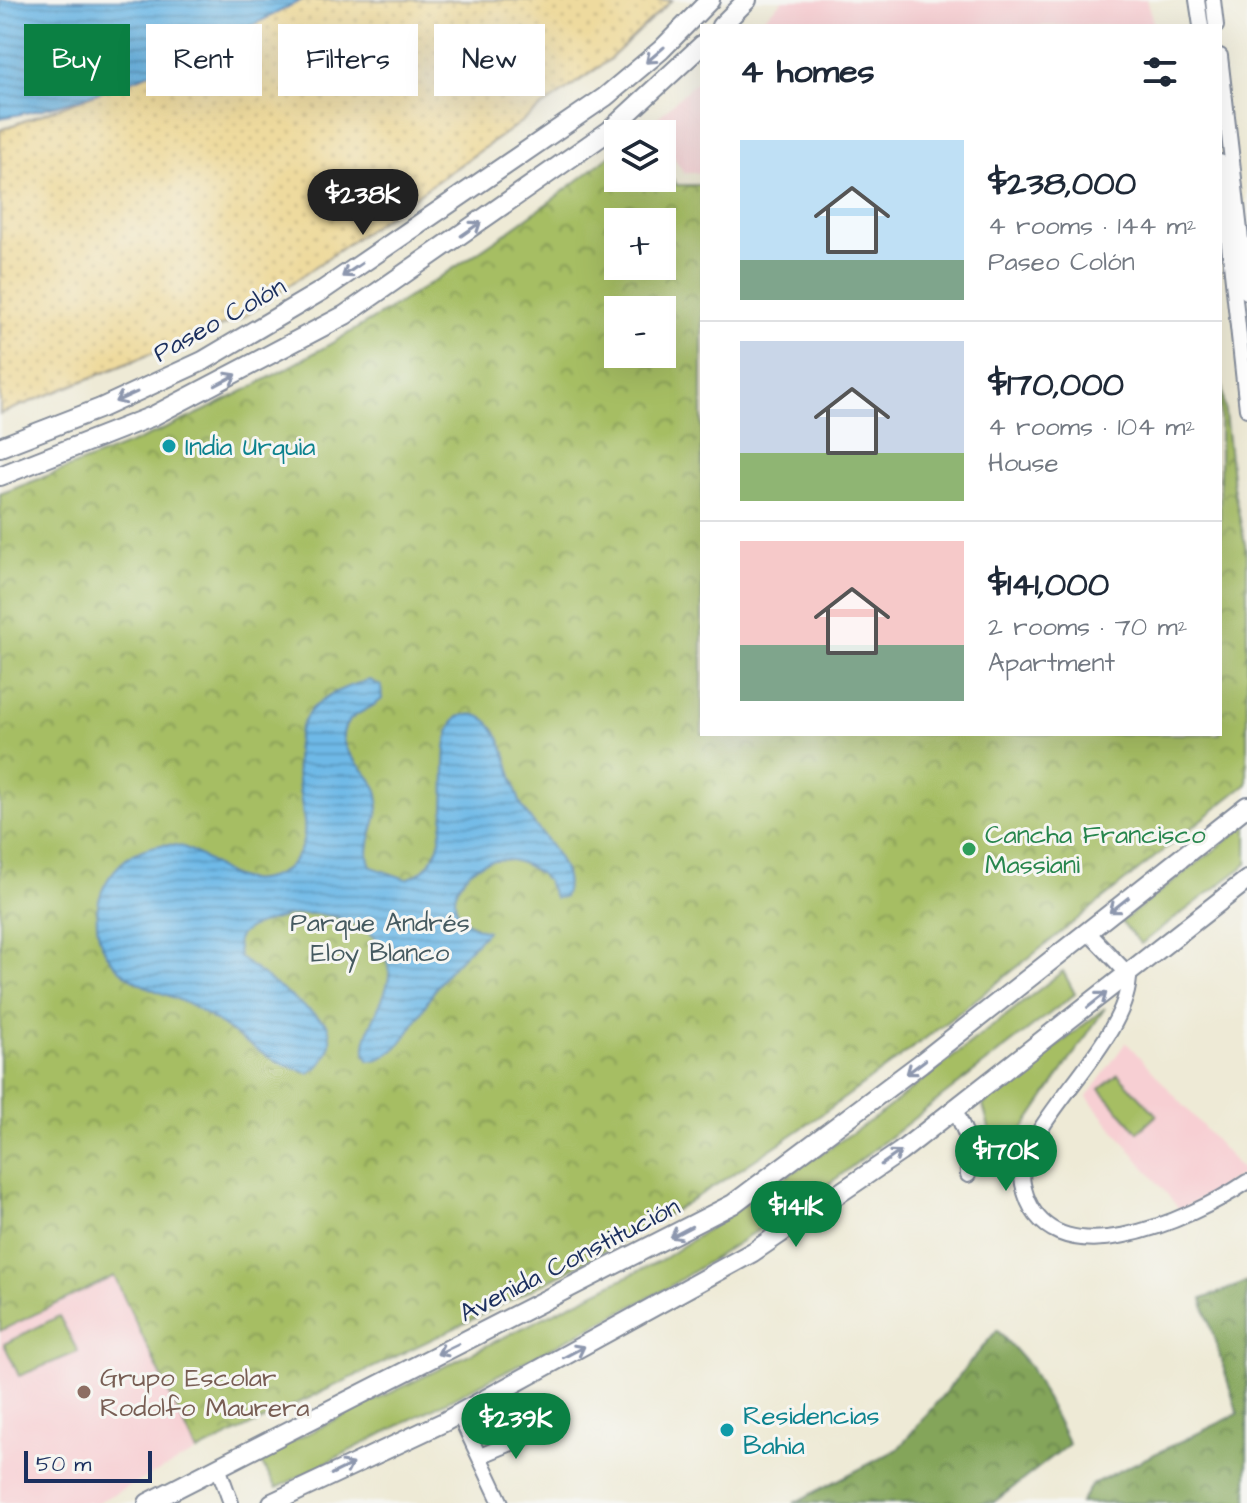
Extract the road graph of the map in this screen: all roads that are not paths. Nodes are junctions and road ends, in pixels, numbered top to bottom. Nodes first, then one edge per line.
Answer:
1 (710, 0) edge
2 (747, 0) edge
3 (1205, 1) edge
4 (723, 24) edge
5 (1201, 24) edge
6 (1215, 24) edge
7 (700, 47) edge
8 (1222, 72) edge
9 (1222, 166) edge
10 (1237, 196) edge
11 (1247, 292) edge
12 (1246, 383) edge
13 (1247, 409) edge
14 (0, 447) edge
15 (0, 476) edge
16 (1247, 806) edge
17 (1247, 880) edge
18 (1087, 931) junction
19 (1129, 975) junction
20 (955, 1109) junction
21 (968, 1175) dead end
22 (1247, 1182) edge
23 (459, 1414) junction
24 (538, 1432) dead end
25 (480, 1456) junction
26 (218, 1467) junction
27 (148, 1503) edge
28 (231, 1503) edge
29 (272, 1503) edge
30 (501, 1503) edge

1 -> 14 main road, Paseo Colón
2 - 4 main road
3 - 5 street
3 - 6 street
15 -> 7 main road, Paseo Colón
8 - 10 street
9 - 10 street
10 - 11 street
10 - 12 street
12 - 13 street
16 -> 18 main road, Avenida Constitución
17 - 19 main road
18 - 19 street
18 -> 26 main road, Avenida Constitución
20 -> 19 main road
19 - 22 street
20 - 21 street
23 -> 20 main road
23 - 25 street
29 -> 23 main road
24 - 25 street
25 - 30 street
26 - 27 main road, Avenida Constitución
26 - 28 street

